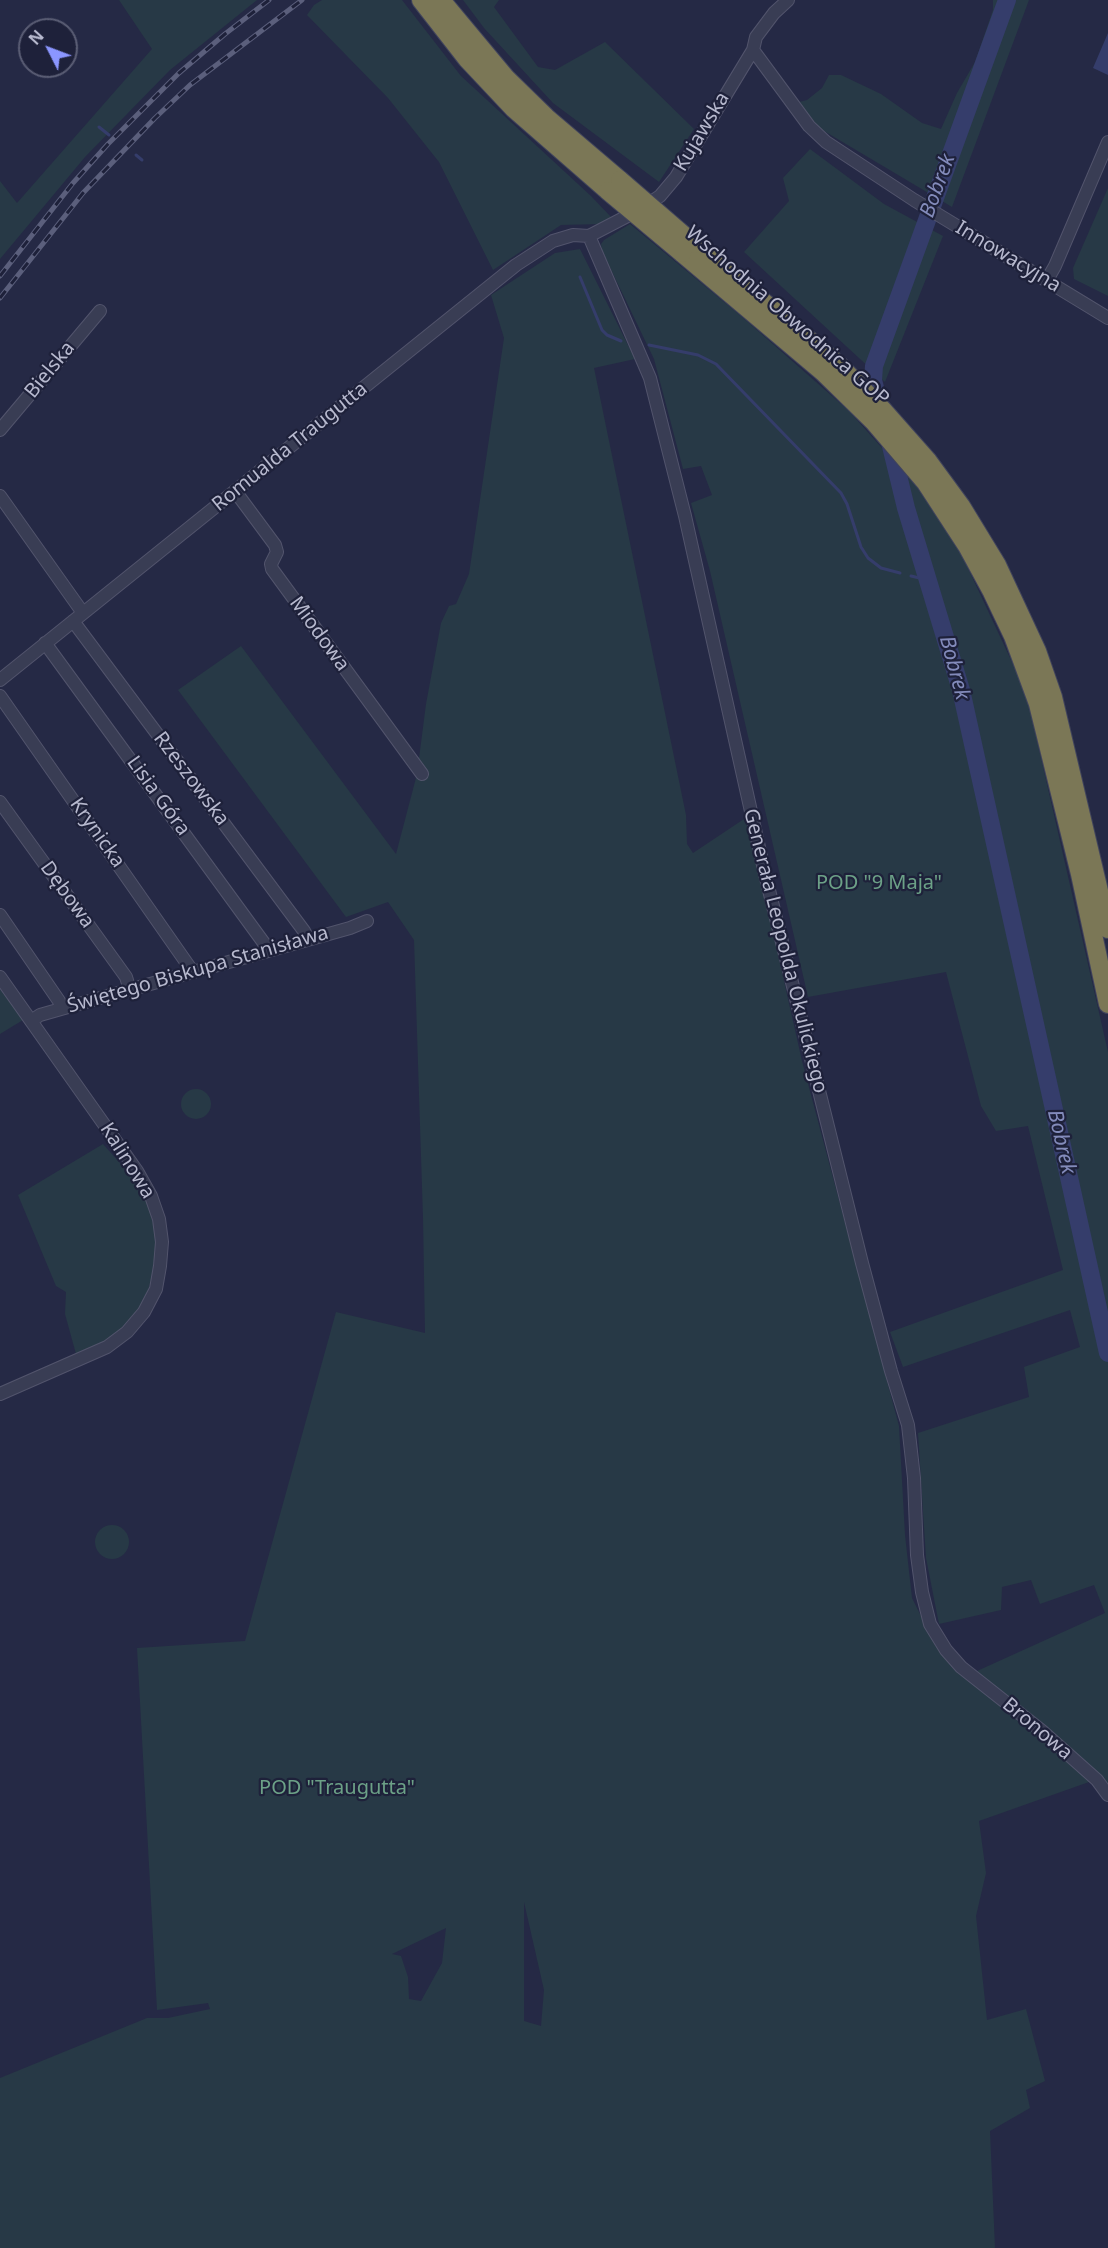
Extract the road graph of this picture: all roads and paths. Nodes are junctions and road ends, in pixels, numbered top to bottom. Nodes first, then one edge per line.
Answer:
1 (421, 0) edge
2 (441, 0) edge
3 (788, 0) edge
4 (753, 50) junction
5 (1108, 142) edge
6 (614, 186) junction
7 (588, 236) junction
8 (688, 248) junction
9 (1047, 280) junction
10 (100, 311) dead end
11 (1108, 318) edge
12 (0, 430) edge
13 (235, 491) junction
14 (0, 496) edge
15 (83, 613) junction
16 (72, 621) junction
17 (45, 644) junction
18 (0, 680) edge
19 (0, 696) edge
20 (422, 774) dead end
21 (0, 802) edge
22 (0, 915) edge
23 (367, 921) dead end
24 (1108, 929) edge
25 (308, 939) junction
26 (269, 950) junction
27 (193, 972) junction
28 (0, 978) edge
29 (130, 990) junction
30 (1108, 1004) edge
31 (61, 1009) junction
32 (31, 1021) junction
33 (0, 1394) edge
34 (961, 1667) joint
35 (1108, 1795) edge

1 - 6 highway, Wschodnia Obwodnica GOP
2 - 6 highway, Wschodnia Obwodnica GOP
3 - 4 street, Kujawska
4 - 7 street, Kujawska
4 - 9 street, Innowacyjna
5 - 9 street
6 - 8 highway, Wschodnia Obwodnica GOP, bridge
7 - 13 street, Romualda Traugutta
7 - 34 street, Generała Leopolda Okulickiego
8 - 24 highway, Wschodnia Obwodnica GOP
8 - 30 highway, Wschodnia Obwodnica GOP
9 - 11 street, Innowacyjna
10 - 12 street, Bielska
13 - 15 street, Romualda Traugutta
13 - 20 street, Miodowa
14 - 15 street
15 - 16 street, Romualda Traugutta
16 - 17 street, Romualda Traugutta
16 - 25 street, Rzeszowska
17 - 18 street, Romualda Traugutta
17 - 26 street, Lisia Góra
19 - 27 street, Krynicka
21 - 29 street, Dębowa
22 - 31 street
23 - 25 street, Świętego Biskupa Stanisława
25 - 26 street, Świętego Biskupa Stanisława
26 - 27 street, Świętego Biskupa Stanisława
27 - 29 street, Świętego Biskupa Stanisława
28 - 32 street, Kalinowa
29 - 31 street, Świętego Biskupa Stanisława
31 - 32 street, Świętego Biskupa Stanisława
32 - 33 street, Kalinowa
34 - 35 street, Bronowa

